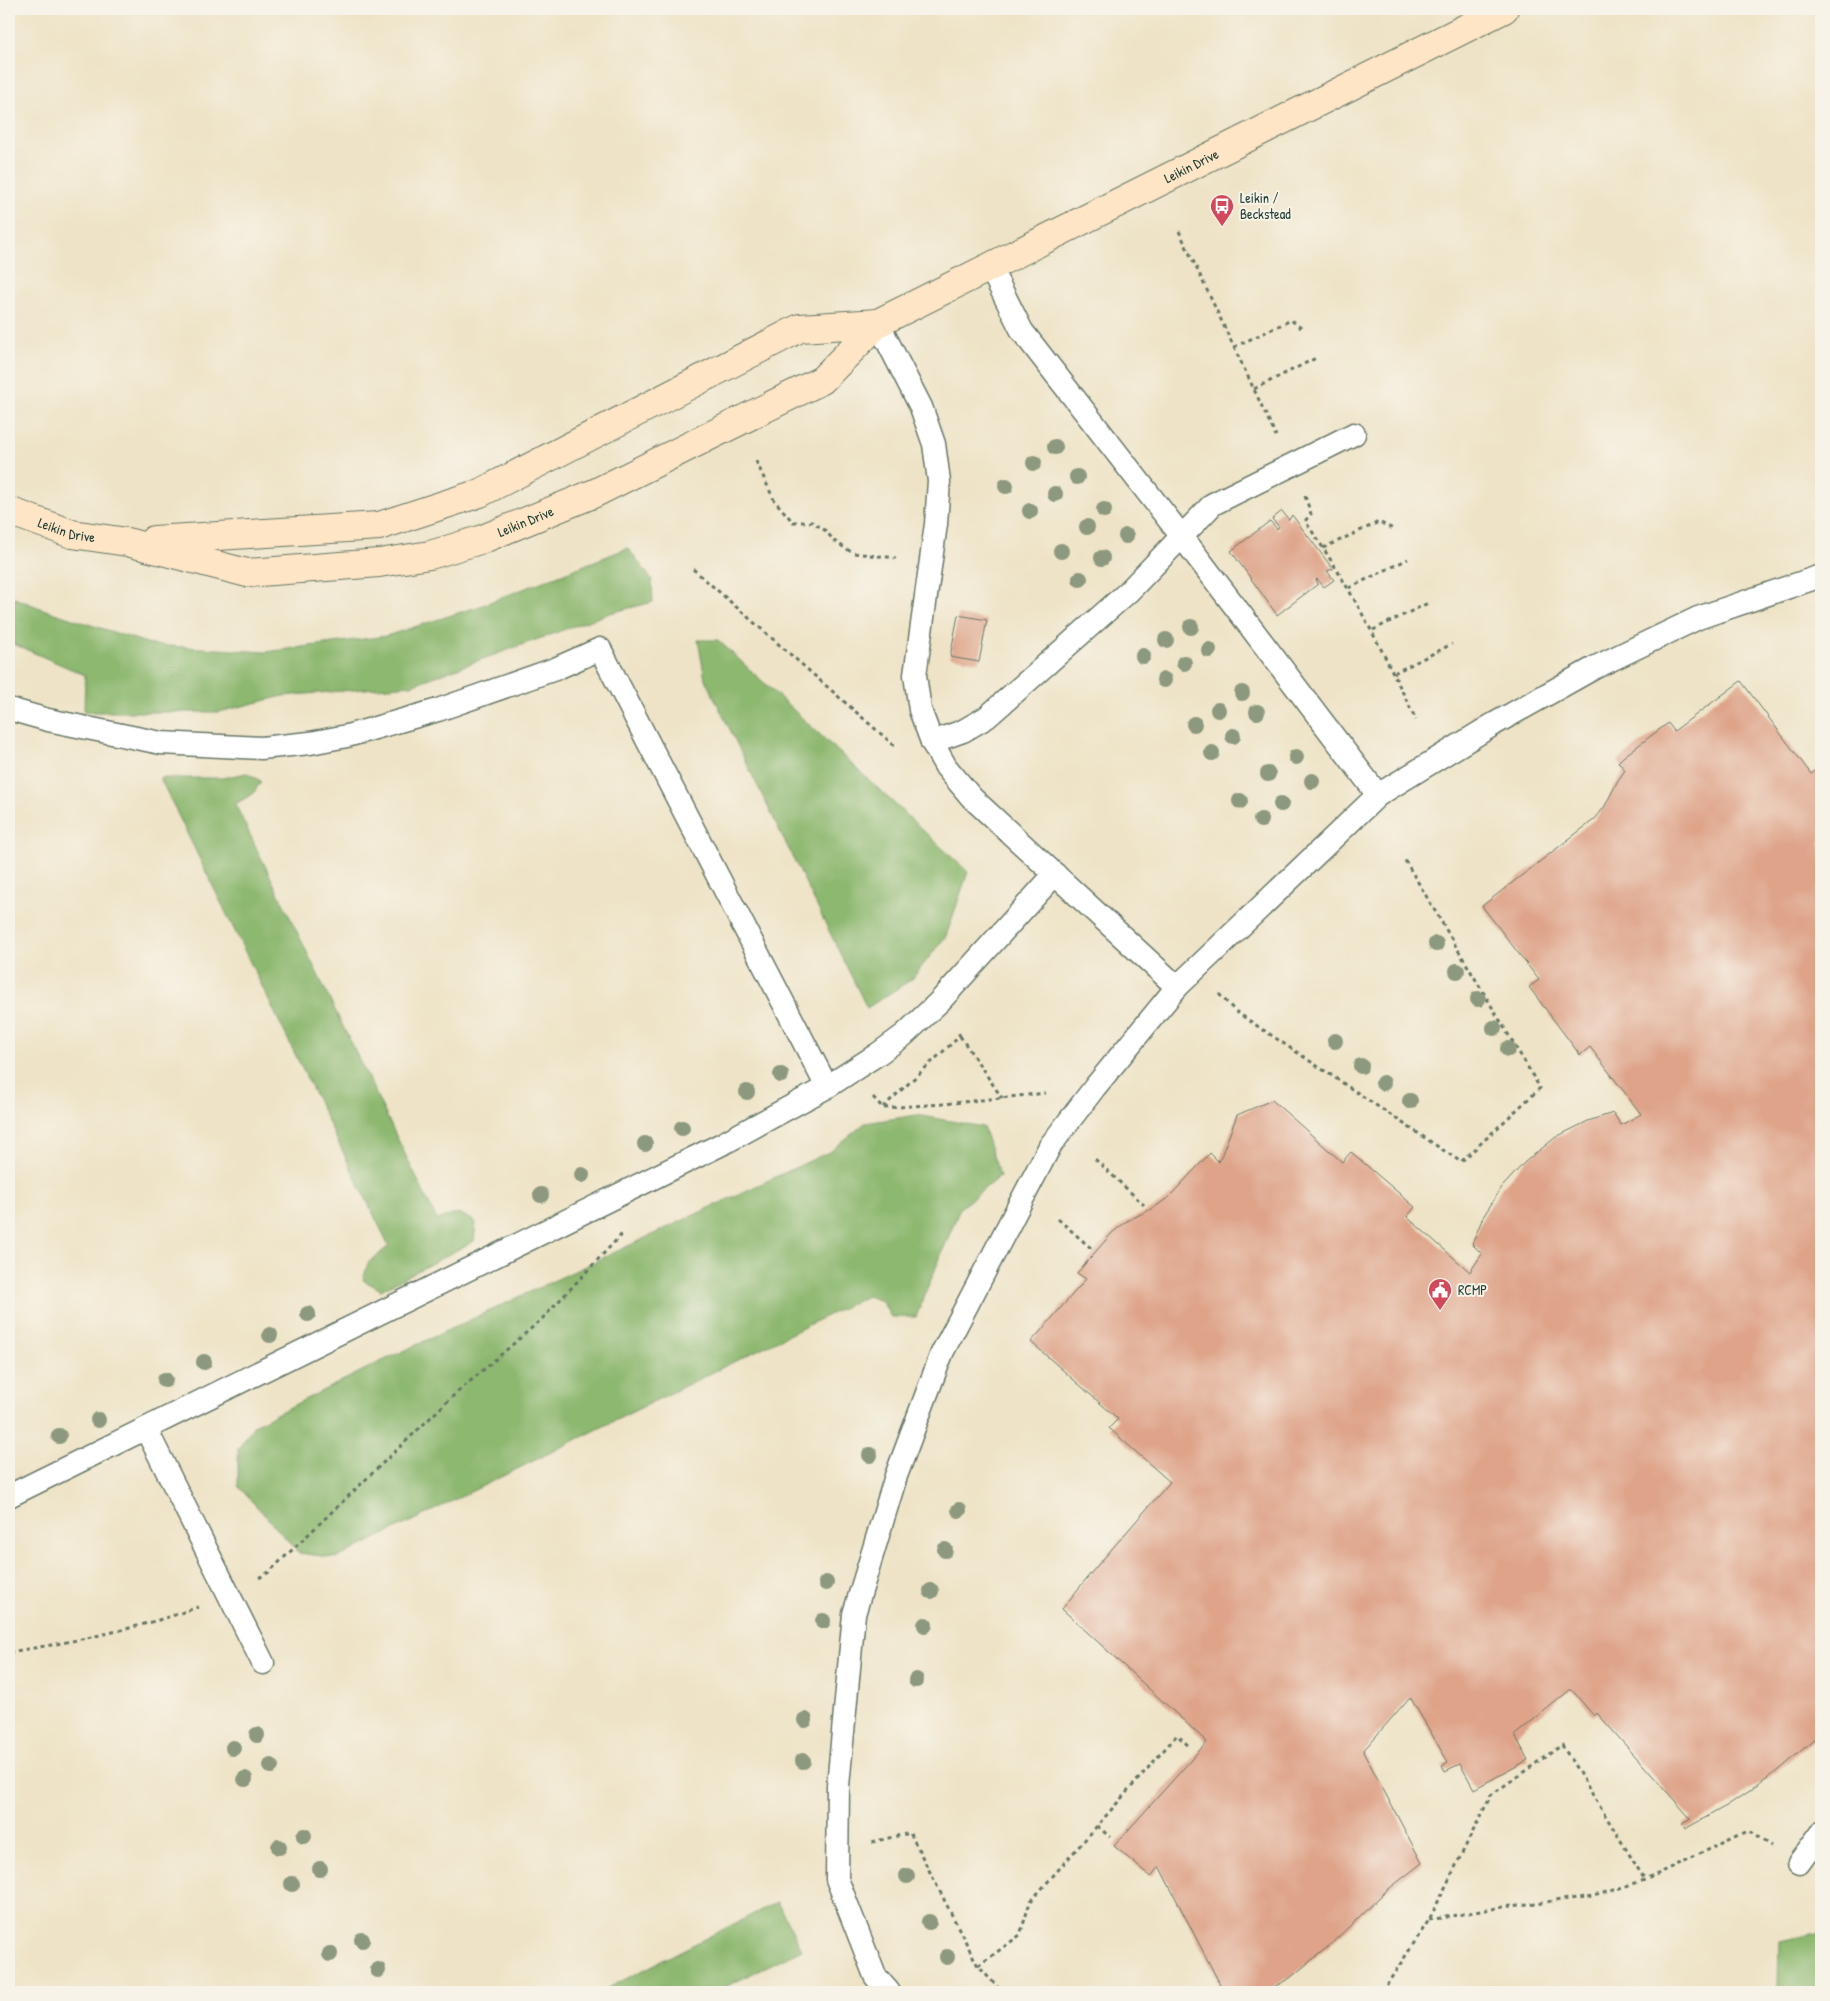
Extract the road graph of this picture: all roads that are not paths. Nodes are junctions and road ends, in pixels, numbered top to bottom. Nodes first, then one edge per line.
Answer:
1 (1504, 9) edge
2 (990, 266) junction
3 (878, 323) junction
4 (1354, 434) dead end
5 (9, 511) edge
6 (1183, 538) junction
7 (128, 542) junction
8 (1821, 576) edge
9 (9, 709) edge
10 (932, 742) junction
11 (1378, 796) junction
12 (1055, 874) junction
13 (1177, 987) junction
14 (827, 1087) junction
15 (146, 1429) junction
16 (9, 1496) edge
17 (263, 1663) dead end
18 (1821, 1833) edge
19 (1799, 1863) road end
20 (889, 1992) edge

1 - 2 street, Leikin Drive
2 - 3 street, Leikin Drive
2 - 6 lane
3 - 7 street, Leikin Drive
3 - 7 street, Leikin Drive
3 - 10 lane
4 - 6 lane
5 - 7 street, Leikin Drive
6 - 10 lane
6 - 11 lane
8 - 11 lane
9 - 14 lane
10 - 12 lane
11 - 13 lane
12 - 13 lane
12 - 14 lane
13 - 20 lane
14 - 15 lane
15 - 16 lane
15 - 17 lane
18 - 19 lane

